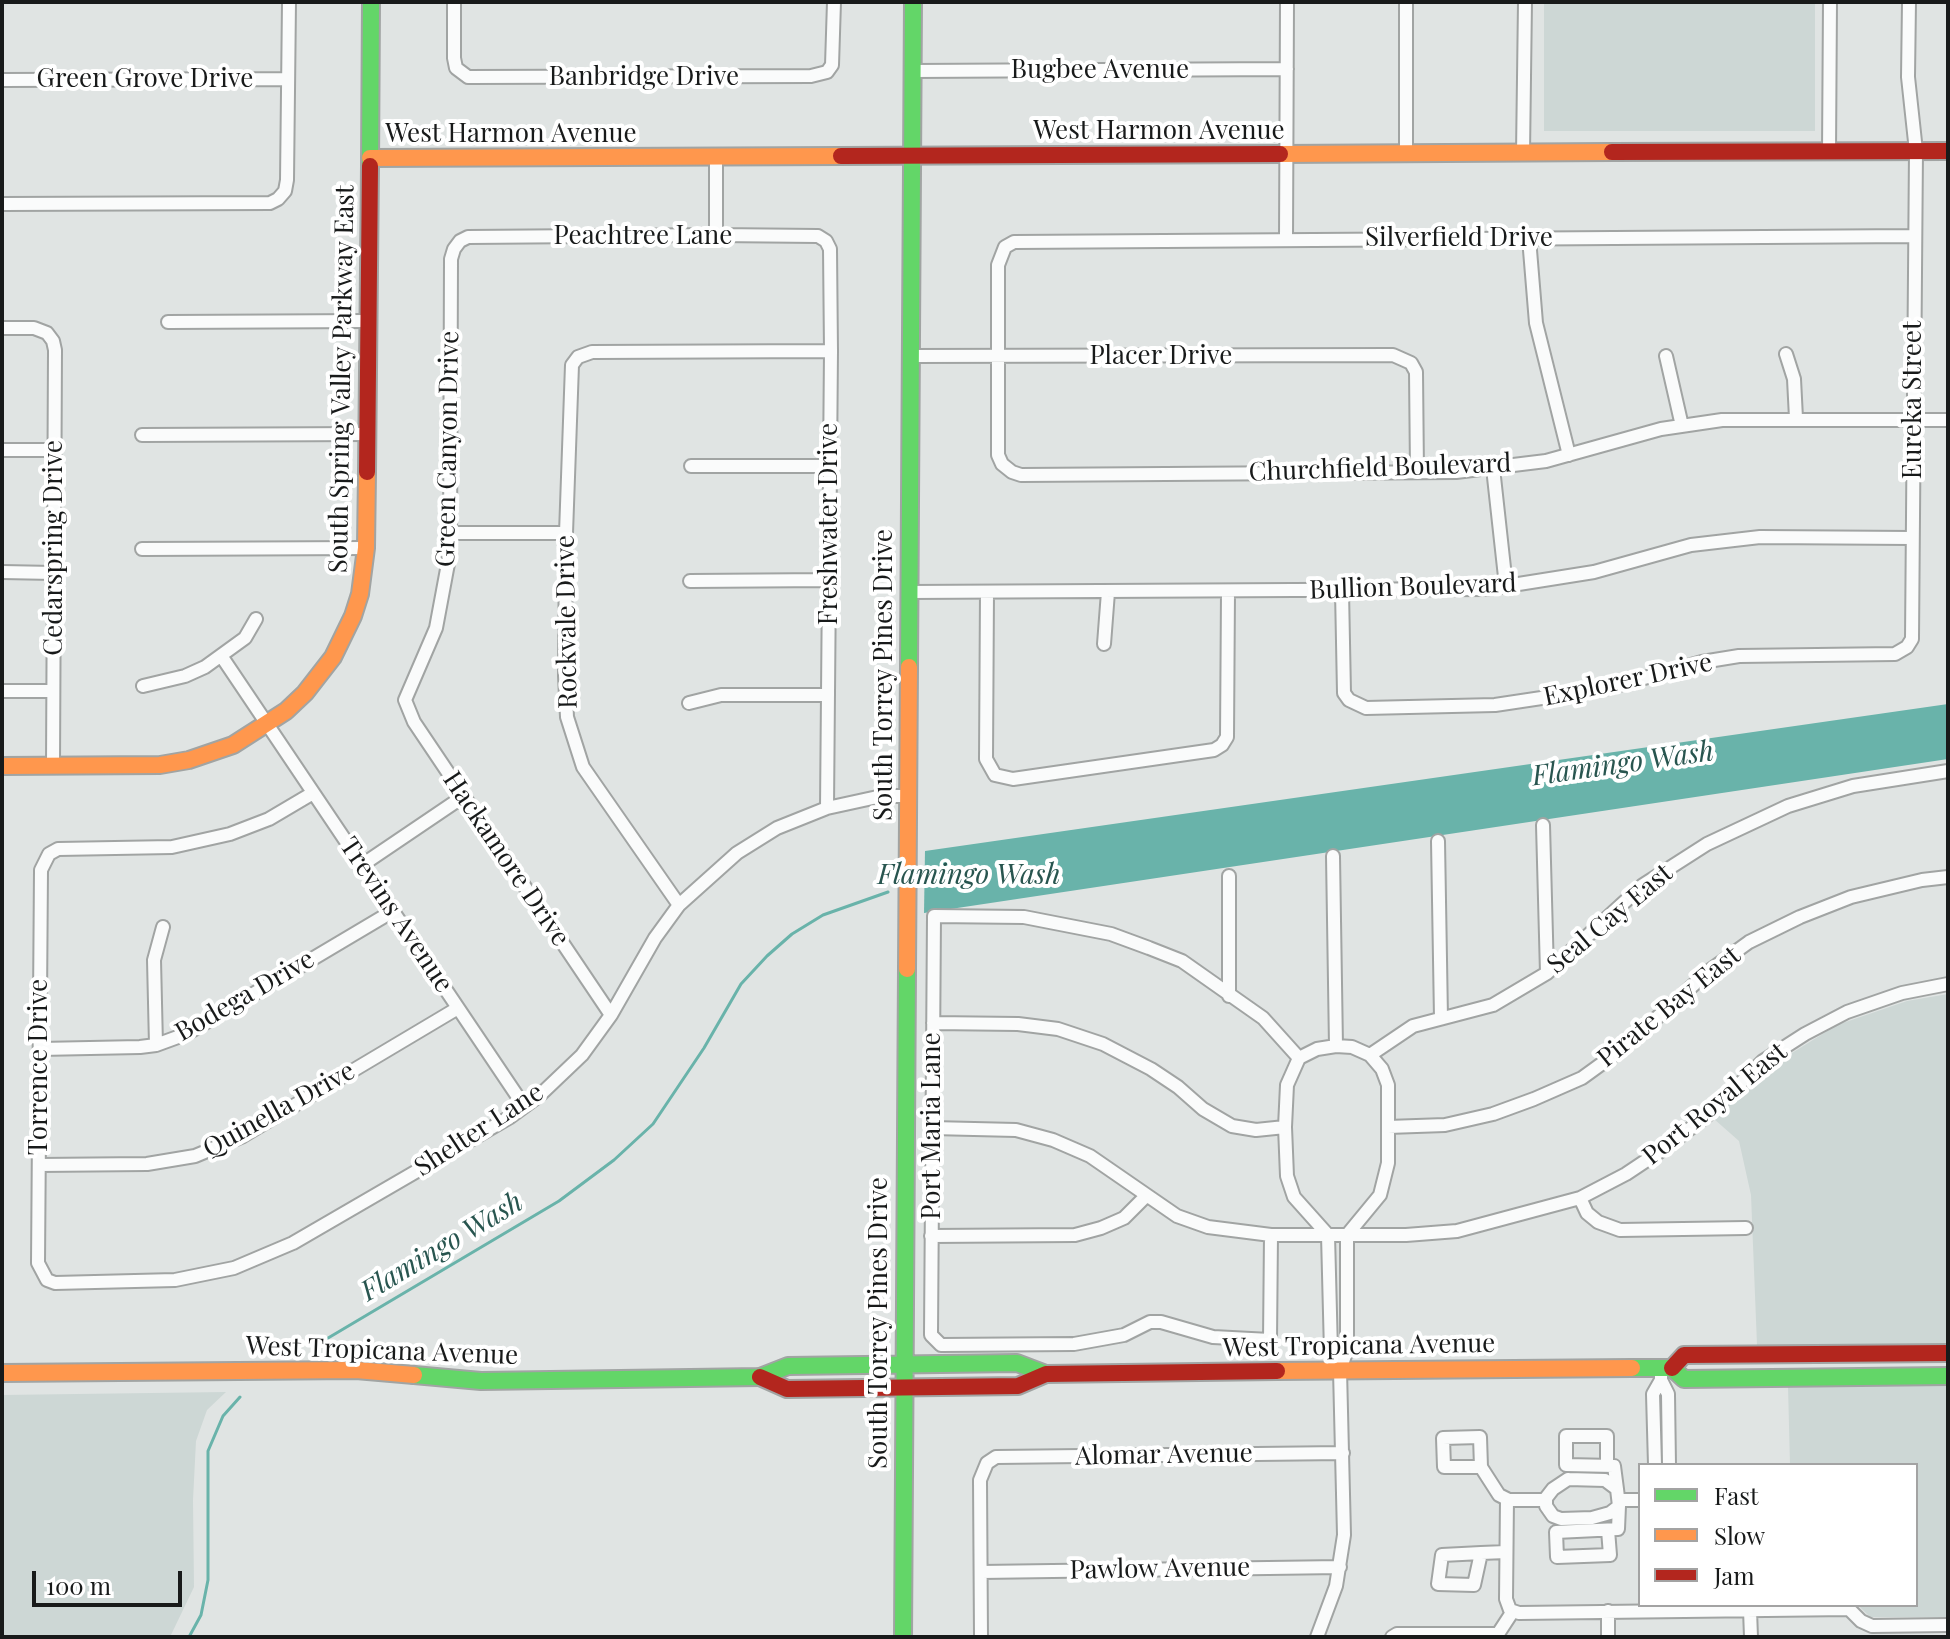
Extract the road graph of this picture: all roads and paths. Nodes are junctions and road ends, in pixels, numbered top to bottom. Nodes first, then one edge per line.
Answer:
1 (289, 2) edge
2 (371, 2) edge
3 (454, 2) edge
4 (834, 2) edge
5 (913, 2) edge
6 (1287, 2) edge
7 (1406, 2) edge
8 (1525, 2) edge
9 (1830, 2) edge
10 (1909, 2) edge
11 (1287, 69) junction
12 (913, 71) junction
13 (288, 79) junction
14 (2, 80) edge
15 (1916, 151) junction
16 (1948, 151) edge
17 (1829, 152) junction
18 (1523, 153) junction
19 (1286, 154) junction
20 (1406, 154) junction
21 (912, 156) junction
22 (716, 157) junction
23 (370, 158) junction
24 (2, 204) edge
25 (716, 235) junction
26 (1914, 236) junction
27 (1529, 238) junction
28 (1286, 239) junction
29 (460, 241) joint
30 (826, 241) joint
31 (369, 321) junction
32 (168, 322) dead end
33 (2, 328) edge
34 (831, 351) junction
35 (1786, 354) dead end
36 (910, 356) junction
37 (1666, 356) dead end
38 (997, 357) junction
39 (1796, 418) junction
40 (1912, 420) junction
41 (1948, 420) edge
42 (1682, 426) junction
43 (368, 434) junction
44 (142, 435) dead end
45 (2, 450) edge
46 (55, 450) junction
47 (1569, 455) junction
48 (691, 466) dead end
49 (830, 466) junction
50 (1493, 468) junction
51 (1417, 472) junction
52 (450, 533) junction
53 (566, 533) junction
54 (1912, 538) junction
55 (366, 548) junction
56 (142, 549) dead end
57 (2, 572) edge
58 (54, 573) junction
59 (829, 580) junction
60 (690, 581) dead end
61 (1506, 586) junction
62 (1342, 591) junction
63 (908, 592) junction
64 (987, 592) junction
65 (1108, 592) junction
66 (1228, 592) junction
67 (256, 619) dead end
68 (1104, 644) dead end
69 (1907, 647) joint
70 (222, 657) junction
71 (143, 686) dead end
72 (2, 691) edge
73 (53, 691) junction
74 (828, 695) junction
75 (405, 700) joint
76 (689, 703) dead end
77 (268, 724) junction
78 (2, 766) edge
79 (53, 766) junction
80 (1948, 771) edge
81 (313, 793) junction
82 (464, 796) junction
83 (907, 796) junction
84 (827, 808) junction
85 (1543, 825) dead end
86 (1438, 841) dead end
87 (1333, 856) dead end
88 (362, 865) junction
89 (1229, 876) dead end
90 (1948, 877) edge
91 (679, 905) junction
92 (393, 911) junction
93 (163, 927) dead end
94 (1547, 973) junction
95 (1948, 984) edge
96 (1229, 996) junction
97 (458, 1008) junction
98 (611, 1015) junction
99 (1441, 1018) junction
100 (933, 1023) junction
101 (156, 1045) junction
102 (1336, 1046) junction
103 (40, 1049) junction
104 (1370, 1055) junction
105 (1299, 1058) junction
106 (524, 1106) junction
107 (1285, 1127) junction
108 (1388, 1127) junction
109 (932, 1128) junction
110 (39, 1165) junction
111 (1145, 1197) junction
112 (1580, 1198) junction
113 (1746, 1228) dead end
114 (1271, 1235) junction
115 (1338, 1235) junction
116 (931, 1236) junction
117 (47, 1280) joint
118 (1948, 1353) edge
119 (1828, 1354) junction
120 (903, 1364) junction
121 (1340, 1370) junction
122 (1665, 1372) junction
123 (2, 1373) edge
124 (1046, 1374) junction
125 (1948, 1376) edge
126 (760, 1377) junction
127 (1733, 1378) junction
128 (903, 1387) junction
129 (1343, 1453) junction
130 (1655, 1463) edge
131 (1669, 1463) edge
132 (1607, 1465) dead end
133 (1481, 1467) dead end
134 (1619, 1498) junction
135 (1507, 1499) junction
136 (1546, 1500) junction
137 (1638, 1500) edge
138 (1608, 1530) junction
139 (1506, 1552) junction
140 (1481, 1553) dead end
141 (1340, 1567) junction
142 (981, 1572) junction
143 (1750, 1610) junction
144 (1513, 1611) junction
145 (1608, 1611) junction
146 (1946, 1629) edge
147 (1497, 1636) edge
148 (903, 1637) edge
149 (981, 1637) edge
150 (1317, 1637) edge
151 (1392, 1637) edge
152 (1608, 1637) edge
153 (1751, 1637) edge

1 - 13 street
2 - 23 main road, South Spring Valley Parkway East
3 - 4 street, Banbridge Drive
5 - 12 main road, South Torrey Pines Drive
6 - 11 street
7 - 20 street
8 - 18 street
9 - 17 street
10 - 15 street, Eureka Street
11 - 12 street, Bugbee Avenue
11 - 19 street
12 - 21 main road, South Torrey Pines Drive
13 - 14 street, Green Grove Drive
13 - 24 street
15 - 16 main road, West Harmon Avenue
15 - 17 main road, West Harmon Avenue
15 - 26 street, Eureka Street
17 - 18 main road, West Harmon Avenue
18 - 20 main road, West Harmon Avenue
19 - 20 main road, West Harmon Avenue
19 - 21 main road, West Harmon Avenue
19 - 28 street
21 - 22 main road, West Harmon Avenue
21 - 36 main road, South Torrey Pines Drive
22 - 23 main road, West Harmon Avenue
22 - 25 street
23 - 31 main road, South Spring Valley Parkway East
25 - 29 street, Peachtree Lane
25 - 30 street, Peachtree Lane
26 - 27 street, Silverfield Drive
26 - 40 street, Eureka Street
27 - 28 street, Silverfield Drive
27 - 47 street
28 - 38 street, Silverfield Drive
29 - 52 street, Green Canyon Drive
30 - 34 street, Freshwater Drive
31 - 32 street
31 - 43 main road, South Spring Valley Parkway East
33 - 46 street, Cedarspring Drive
34 - 49 street, Freshwater Drive
34 - 53 street, Rockvale Drive
35 - 39 street
36 - 38 street, Placer Drive
36 - 63 main road, South Torrey Pines Drive
37 - 42 street
38 - 51 street, Placer Drive
38 - 51 street, Churchfield Boulevard
39 - 40 street, Churchfield Boulevard
39 - 42 street, Churchfield Boulevard
40 - 41 street, Churchfield Boulevard
40 - 54 street, Eureka Street
42 - 47 street, Churchfield Boulevard
43 - 44 street
43 - 55 main road, South Spring Valley Parkway East
45 - 46 street
46 - 58 street, Cedarspring Drive
47 - 50 street, Churchfield Boulevard
48 - 49 street
49 - 59 street, Freshwater Drive
50 - 51 street, Churchfield Boulevard
50 - 61 street
52 - 53 street
52 - 75 street, Green Canyon Drive
53 - 91 street, Rockvale Drive
54 - 61 street, Bullion Boulevard
54 - 69 street, Eureka Street
55 - 56 street
55 - 77 main road, South Spring Valley Parkway East
57 - 58 street
58 - 73 street, Cedarspring Drive
59 - 60 street
59 - 74 street, Freshwater Drive
61 - 62 street, Bullion Boulevard
62 - 66 street, Bullion Boulevard
62 - 69 street, Explorer Drive
63 - 64 street, Bullion Boulevard
63 - 83 main road, South Torrey Pines Drive
64 - 65 street, Bullion Boulevard
64 - 66 street
65 - 66 street, Bullion Boulevard
65 - 68 street
67 - 70 street
70 - 71 street
70 - 77 street, Trevins Avenue
72 - 73 street
73 - 79 street, Cedarspring Drive
74 - 76 street
74 - 84 street, Freshwater Drive
75 - 82 street, Hackamore Drive
77 - 79 main road, South Spring Valley Parkway East
77 - 81 street, Trevins Avenue
78 - 79 main road, South Spring Valley Parkway East
80 - 94 street, Seal Cay East
81 - 88 street, Trevins Avenue
81 - 103 street, Torrence Drive
82 - 88 street
82 - 98 street, Hackamore Drive
83 - 84 street, Shelter Lane
83 - 120 main road, South Torrey Pines Drive
84 - 91 street, Shelter Lane
85 - 94 street
86 - 99 street
87 - 102 street
88 - 92 street, Trevins Avenue
89 - 96 street
90 - 108 street, Pirate Bay East
91 - 98 street, Shelter Lane
92 - 97 street, Trevins Avenue
92 - 101 street, Bodega Drive
93 - 101 street
94 - 99 street, Seal Cay East
95 - 112 street, Port Royal East
96 - 100 street, Port Maria Lane
96 - 105 street
97 - 106 street, Trevins Avenue
97 - 110 street, Quinella Drive
98 - 106 street, Shelter Lane
99 - 104 street, Seal Cay East
100 - 107 street
100 - 109 street, Port Maria Lane
101 - 103 street, Bodega Drive
102 - 104 street
102 - 105 street
103 - 110 street, Torrence Drive
104 - 108 street
105 - 107 street
106 - 117 street, Shelter Lane
107 - 115 street
108 - 115 street
109 - 111 street, Port Royal East
109 - 116 street, Port Maria Lane
110 - 117 street, Torrence Drive
111 - 114 street, Port Royal East
111 - 116 street
112 - 113 street
112 - 115 street, Port Royal East
114 - 115 street, Port Royal East
114 - 116 street, Port Maria Lane
115 - 121 street
115 - 121 street
118 - 119 main road, West Tropicana Avenue
119 - 122 main road, West Tropicana Avenue
119 - 127 main road
120 - 124 main road, West Tropicana Avenue
120 - 126 main road, West Tropicana Avenue
120 - 128 main road, South Torrey Pines Drive
121 - 122 main road, West Tropicana Avenue
121 - 124 main road, West Tropicana Avenue
121 - 129 street
122 - 127 main road, West Tropicana Avenue
122 - 130 street
122 - 131 street
123 - 126 main road, West Tropicana Avenue
124 - 128 main road, West Tropicana Avenue
125 - 127 main road, West Tropicana Avenue
126 - 128 main road, West Tropicana Avenue
128 - 148 main road, South Torrey Pines Drive
129 - 141 street
129 - 142 street, Alomar Avenue
132 - 134 street
133 - 135 street
134 - 136 street
134 - 136 street
134 - 137 street
134 - 138 street
135 - 136 street
135 - 139 street
138 - 138 street
139 - 140 street
139 - 144 street
141 - 142 street, Pawlow Avenue
141 - 150 street
142 - 149 street
143 - 145 street
143 - 146 street
143 - 153 street
144 - 145 street
144 - 147 street
145 - 152 street
147 - 151 street

